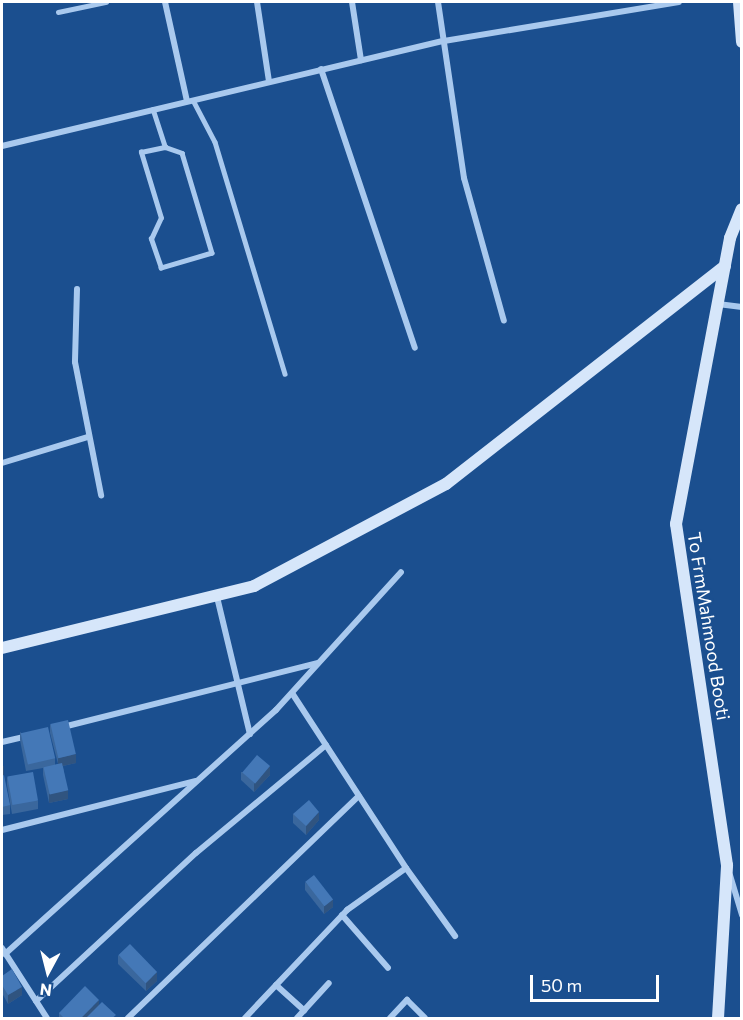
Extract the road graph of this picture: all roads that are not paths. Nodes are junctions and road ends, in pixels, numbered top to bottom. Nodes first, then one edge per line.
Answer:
1 (106, 2) edge
2 (165, 2) edge
3 (257, 2) edge
4 (352, 2) edge
5 (438, 2) edge
6 (679, 2) edge
7 (739, 2) edge
8 (58, 12) dead end
9 (444, 41) junction
10 (741, 42) edge
11 (361, 60) junction
12 (321, 69) junction
13 (269, 81) junction
14 (190, 100) junction
15 (153, 109) junction
16 (2, 146) edge
17 (165, 147) junction
18 (740, 217) edge
19 (725, 266) junction
20 (77, 289) dead end
21 (718, 304) junction
22 (741, 307) edge
23 (504, 321) dead end
24 (415, 348) dead end
25 (285, 374) dead end
26 (88, 437) junction
27 (2, 463) edge
28 (101, 495) dead end
29 (401, 572) dead end
30 (217, 597) junction
31 (2, 648) edge
32 (318, 663) junction
33 (237, 683) junction
34 (292, 693) junction
35 (58, 728) edge
36 (35, 734) edge
37 (249, 734) junction
38 (2, 742) edge
39 (326, 744) junction
40 (198, 781) junction
41 (359, 796) junction
42 (2, 830) edge
43 (727, 865) junction
44 (406, 868) junction
45 (342, 915) junction
46 (741, 915) edge
47 (455, 936) dead end
48 (3, 951) edge
49 (388, 968) dead end
50 (329, 983) dead end
51 (276, 985) junction
52 (36, 1001) junction
53 (304, 1010) junction
54 (47, 1018) edge
55 (128, 1018) edge
56 (245, 1018) edge
57 (297, 1018) edge
58 (390, 1018) edge
59 (425, 1018) edge
60 (718, 1018) edge

1 - 8 lane
2 - 14 street
3 - 13 street
4 - 11 street
5 - 9 street
6 - 9 street
7 - 10 street
9 - 11 street
9 - 23 street
11 - 12 street
12 - 13 street
12 - 24 street
13 - 14 street
14 - 15 street
14 - 25 lane
15 - 16 street
15 - 17 lane
17 - 17 lane
18 - 19 street, To FrmMahmood Booti
19 - 21 street, To FrmMahmood Booti
19 - 30 street
20 - 26 street
21 - 22 street
21 - 43 street, To FrmMahmood Booti
26 - 27 street
26 - 28 street
29 - 32 street
30 - 31 street
30 - 33 street
32 - 33 street
32 - 34 street
33 - 35 street
33 - 37 street
34 - 37 street
34 - 39 street
36 - 38 street
37 - 40 street
39 - 41 street
39 - 52 street
40 - 42 street
40 - 48 street
41 - 44 street
41 - 55 street
43 - 46 street
43 - 60 street, To FrmMahmood Booti
44 - 45 street
44 - 47 street
45 - 49 street
45 - 51 street
48 - 52 street
50 - 53 street
51 - 53 street
51 - 56 street
52 - 54 street
53 - 57 street
58 - 59 street

